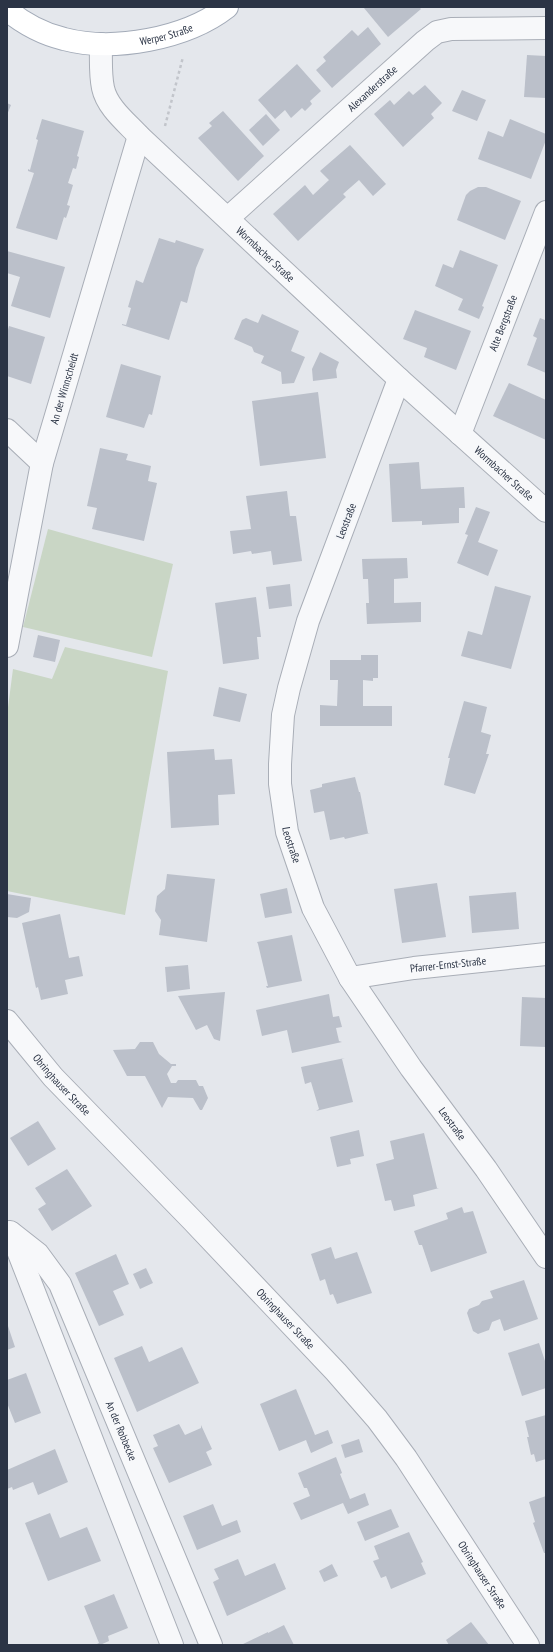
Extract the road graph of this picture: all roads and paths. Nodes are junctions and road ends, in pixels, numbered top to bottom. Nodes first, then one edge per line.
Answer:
1 (227, 7) edge
2 (7, 10) edge
3 (190, 28) junction
4 (546, 28) edge
5 (100, 44) junction
6 (139, 136) junction
7 (158, 153) junction
8 (546, 212) edge
9 (228, 218) junction
10 (399, 379) junction
11 (7, 430) edge
12 (460, 434) junction
13 (42, 464) junction
14 (546, 511) edge
15 (7, 646) edge
16 (546, 954) edge
17 (350, 978) junction
18 (7, 1021) edge
19 (9, 1227) edge
20 (546, 1258) edge
21 (172, 1645) edge
22 (210, 1645) edge
23 (528, 1645) edge

1 - 3 main road, Werper Straße
2 - 5 main road
3 - 5 main road, Werper Straße
3 - 7 path
4 - 9 street, Alexanderstraße
5 - 6 street, Wormbacher Straße
6 - 7 street, Wormbacher Straße
6 - 13 street, An der Winnscheidt
7 - 9 street, Wormbacher Straße
8 - 12 street, Alte Bergstraße
9 - 10 street, Wormbacher Straße
10 - 12 street, Wormbacher Straße
10 - 17 street, Leostraße
11 - 13 street
12 - 14 street, Wormbacher Straße
13 - 15 street, An der Winnscheidt
16 - 17 street, Pfarrer-Ernst-Straße
17 - 20 street, Leostraße
18 - 23 street, Obringhauser Straße
19 - 21 street, An der Robbecke
19 - 22 street, An der Robbecke

